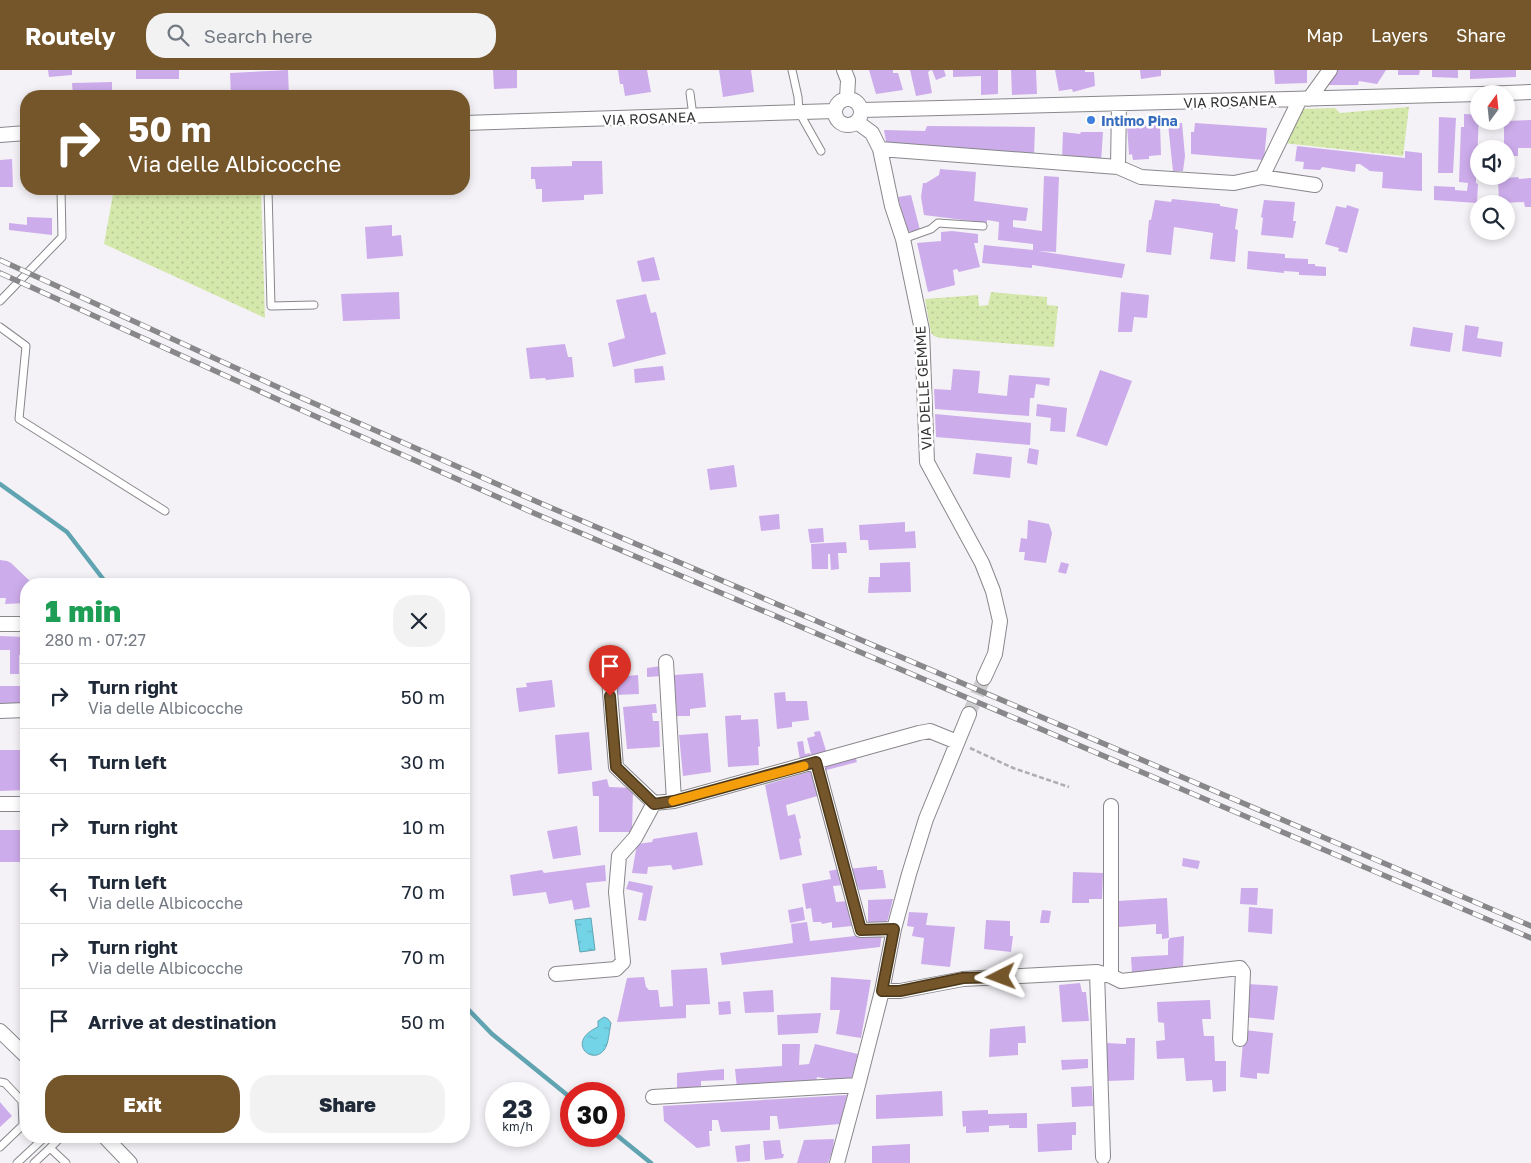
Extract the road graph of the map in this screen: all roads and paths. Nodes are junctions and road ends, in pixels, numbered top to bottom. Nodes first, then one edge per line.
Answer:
1 (792, 70) edge
2 (844, 70) edge
3 (1330, 70) edge
4 (690, 92) dead end
5 (1531, 92) edge
6 (1515, 93) edge
7 (1470, 94) edge
8 (847, 98) junction
9 (1304, 99) junction
10 (1119, 104) junction
11 (835, 111) junction
12 (798, 112) junction
13 (693, 116) junction
14 (860, 116) junction
15 (470, 123) edge
16 (20, 134) edge
17 (0, 135) edge
18 (880, 149) junction
19 (821, 151) dead end
20 (1118, 167) junction
21 (1262, 177) junction
22 (1314, 185) dead end
23 (61, 195) edge
24 (268, 195) edge
25 (983, 226) dead end
26 (903, 239) junction
27 (0, 301) edge
28 (314, 305) dead end
29 (0, 327) edge
30 (165, 511) dead end
31 (0, 624) edge
32 (20, 624) edge
33 (666, 662) dead end
34 (984, 678) tunnel mouth
35 (609, 679) dead end
36 (0, 710) edge
37 (20, 710) edge
38 (969, 714) tunnel mouth
39 (957, 742) junction
40 (816, 762) junction
41 (1069, 787) dead end
42 (674, 801) junction
43 (0, 804) edge
44 (20, 804) edge
45 (654, 804) junction
46 (1111, 806) dead end
47 (894, 929) junction
48 (1097, 972) junction
49 (556, 974) dead end
50 (1111, 976) junction
51 (882, 991) junction
52 (0, 1031) edge
53 (1240, 1039) dead end
54 (20, 1050) edge
55 (0, 1082) edge
56 (858, 1085) junction
57 (653, 1097) dead end
58 (20, 1099) edge
59 (20, 1128) edge
60 (38, 1143) edge
61 (55, 1143) edge
62 (111, 1143) edge
63 (0, 1146) edge
64 (50, 1148) junction
65 (1103, 1157) dead end
66 (17, 1163) edge
67 (34, 1163) edge
68 (66, 1163) edge
69 (130, 1163) edge
70 (837, 1163) edge

1 - 12 lane
2 - 8 street
3 - 9 street
4 - 13 lane
5 - 6 street, VIA ROSANEA
7 - 9 street, VIA ROSANEA
8 - 11 street
8 - 14 street
9 - 10 street, VIA ROSANEA
9 - 21 street
10 - 14 street, VIA ROSANEA
10 - 20 street
11 - 12 street, VIA ROSANEA
11 - 14 street
12 - 13 street, VIA ROSANEA
12 - 19 lane
13 - 15 street, VIA ROSANEA
14 - 18 street, VIA DELLE GEMME
16 - 17 street
18 - 20 street
18 - 26 street, VIA DELLE GEMME
20 - 21 street
21 - 22 street
23 - 27 lane
24 - 28 lane
25 - 26 lane
26 - 34 street, VIA DELLE GEMME
29 - 30 lane
31 - 32 street
33 - 42 street
35 - 45 street
36 - 37 street
38 - 39 street
39 - 40 street
39 - 41 path
39 - 47 street
40 - 42 street
40 - 47 street
42 - 45 street
43 - 44 street
45 - 49 street
46 - 50 street
47 - 51 street
48 - 50 street
48 - 51 street
48 - 65 street
50 - 53 street
51 - 56 street
52 - 54 street
55 - 58 lane
56 - 57 street
56 - 70 street
59 - 63 lane
60 - 66 lane
61 - 64 lane
62 - 69 street
64 - 67 lane
64 - 68 lane

